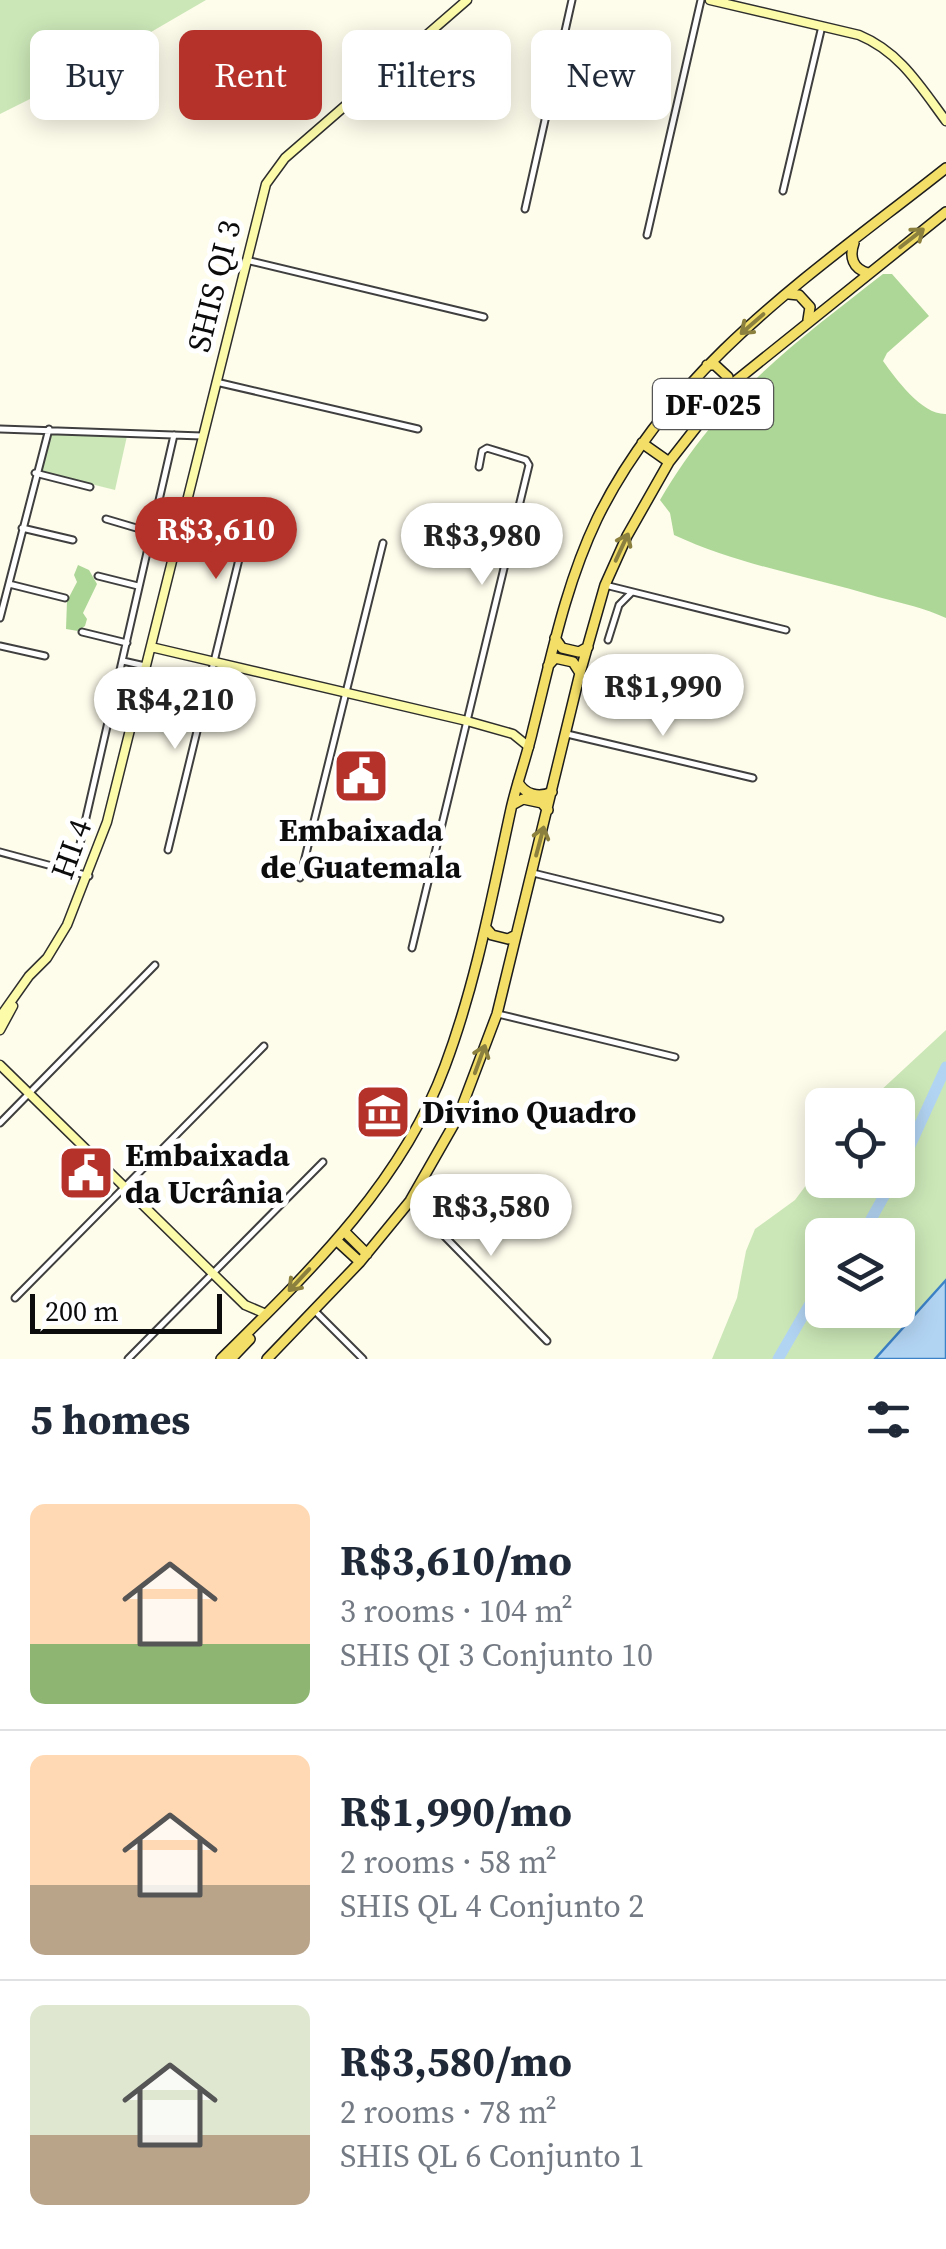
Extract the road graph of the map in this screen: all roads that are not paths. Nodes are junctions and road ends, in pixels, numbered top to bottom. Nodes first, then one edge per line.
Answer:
1 (467, 0) edge
2 (572, 0) edge
3 (701, 0) edge
4 (710, 0) edge
5 (822, 26) junction
6 (946, 121) edge
7 (946, 168) edge
8 (783, 191) dead end
9 (525, 210) dead end
10 (944, 216) edge
11 (647, 235) dead end
12 (854, 241) junction
13 (246, 260) junction
14 (868, 273) junction
15 (805, 280) junction
16 (787, 294) junction
17 (826, 307) junction
18 (484, 317) dead end
19 (807, 322) junction
20 (702, 367) junction
21 (215, 382) junction
22 (727, 388) junction
23 (0, 429) edge
24 (49, 429) junction
25 (418, 429) dead end
26 (174, 435) junction
27 (203, 436) junction
28 (642, 443) junction
29 (669, 462) junction
30 (479, 467) dead end
31 (35, 473) junction
32 (90, 487) dead end
33 (251, 510) dead end
34 (106, 519) dead end
35 (22, 528) junction
36 (150, 532) junction
37 (73, 540) dead end
38 (383, 543) dead end
39 (98, 576) dead end
40 (9, 584) junction
41 (604, 585) junction
42 (138, 586) junction
43 (632, 592) junction
44 (66, 598) dead end
45 (0, 618) edge
46 (786, 630) dead end
47 (82, 632) dead end
48 (556, 638) junction
49 (608, 640) dead end
50 (127, 643) junction
51 (0, 646) edge
52 (588, 647) junction
53 (151, 648) junction
54 (45, 656) dead end
55 (123, 661) junction
56 (216, 663) junction
57 (547, 666) junction
58 (146, 667) junction
59 (580, 672) junction
60 (348, 694) junction
61 (467, 721) junction
62 (533, 730) junction
63 (565, 733) junction
64 (512, 734) junction
65 (528, 747) junction
66 (753, 778) dead end
67 (518, 782) junction
68 (552, 792) junction
69 (512, 805) junction
70 (548, 810) junction
71 (168, 850) dead end
72 (0, 852) edge
73 (74, 870) junction
74 (531, 872) junction
75 (88, 876) junction
76 (300, 878) dead end
77 (720, 919) dead end
78 (486, 928) junction
79 (516, 935) junction
80 (482, 942) junction
81 (412, 948) dead end
82 (512, 950) junction
83 (156, 965) dead end
84 (29, 976) junction
85 (497, 1014) junction
86 (0, 1017) edge
87 (0, 1030) edge
88 (264, 1046) dead end
89 (674, 1057) dead end
90 (1, 1064) edge
91 (31, 1092) junction
92 (0, 1123) edge
93 (323, 1162) dead end
94 (124, 1187) junction
95 (410, 1201) junction
96 (344, 1231) junction
97 (336, 1240) junction
98 (364, 1258) junction
99 (212, 1274) junction
100 (15, 1298) dead end
101 (245, 1306) junction
102 (314, 1310) junction
103 (266, 1314) junction
104 (253, 1328) junction
105 (547, 1341) dead end
106 (128, 1359) edge
107 (222, 1359) edge
108 (231, 1359) edge
109 (267, 1359) edge
110 (363, 1359) edge

1 - 13 street, SHIS QI 3
2 - 9 street
3 - 11 street
4 - 5 street
5 - 6 street
5 - 8 street
7 - 12 main road, DF-025
14 -> 10 main road, DF-025
12 - 14 main road
12 - 15 main road, DF-025
13 - 18 street
13 - 21 street, SHIS QI 3
14 - 17 main road, DF-025
15 - 16 main road, DF-025
15 - 17 main road
16 - 19 main road
16 -> 20 main road, DF-025
17 - 19 main road, DF-025
19 - 22 main road, DF-025
20 - 22 main road
20 - 28 main road, DF-025
21 - 25 street
21 - 27 street, SHIS QI 3
22 - 29 main road, DF-025
23 - 24 street
24 - 26 street
24 - 31 street
26 - 27 street
26 - 36 street
27 - 53 street, SHIS QI 3
28 - 29 main road
28 - 48 main road, DF-025
41 -> 29 main road, DF-025
30 - 61 street
31 - 32 street
31 - 35 street
33 - 56 street
34 - 36 street
35 - 37 street
35 - 40 street
36 - 42 street
38 - 60 street
39 - 42 street
40 - 44 street
40 - 45 street
41 - 43 street
41 - 52 main road, DF-025
42 - 50 street
43 - 46 street
43 - 49 street
47 - 50 street
48 - 52 main road
48 - 57 main road, DF-025
50 - 55 street
51 - 54 street
52 - 59 main road, DF-025
53 - 56 street
53 - 58 street, SHIS QI 3
55 - 58 street
55 - 73 street
56 - 60 street
56 - 71 street
57 - 59 main road
57 - 62 main road, DF-025
58 - 75 street, HI 4
59 - 63 main road, DF-025
60 - 61 street
60 - 76 street
61 - 64 street
61 - 81 street
62 - 64 street
62 - 65 main road, DF-025
63 - 66 street
63 - 68 main road, DF-025
64 - 65 street
65 - 67 main road, DF-025
67 - 68 main road
67 - 69 main road, DF-025
68 - 70 main road, DF-025
69 - 70 main road
69 - 78 main road, DF-025
74 -> 70 main road, DF-025
72 - 73 street
73 - 75 street
74 - 77 street
74 - 79 main road, DF-025
75 - 84 street, HI 4
78 - 79 main road
78 - 80 main road, DF-025
79 - 82 main road, DF-025
80 - 82 main road
80 - 96 main road, DF-025
82 - 85 main road, DF-025
83 - 91 street
84 - 86 street, HI 4
84 - 87 street, HI 4
85 - 89 street
95 -> 85 main road, DF-025
88 - 94 street
90 - 91 street
91 - 92 street
91 - 94 street
93 - 99 street
94 - 99 street
94 - 100 street
95 - 98 main road, DF-025
95 - 105 street
96 - 97 main road, DF-025
96 - 98 main road
97 - 98 main road
97 -> 103 main road, DF-025
98 - 102 main road, DF-025
99 - 101 street
99 - 106 street
101 - 103 street
101 - 104 street
102 - 109 main road, DF-025
102 - 110 street
103 - 104 main road, DF-025
104 - 107 main road, DF-025
104 - 108 main road

